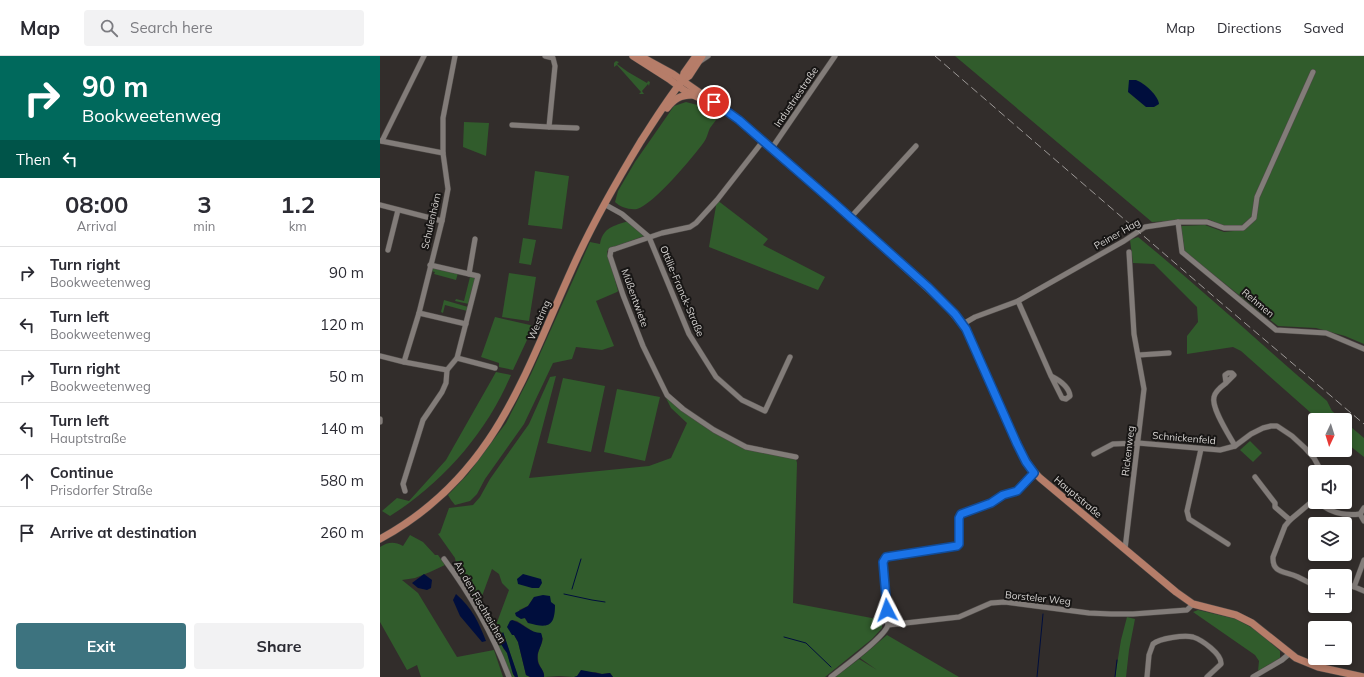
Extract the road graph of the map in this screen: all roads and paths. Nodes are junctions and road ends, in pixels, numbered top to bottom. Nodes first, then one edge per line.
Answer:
1 (424, 56) edge
2 (455, 56) edge
3 (546, 56) edge
4 (632, 56) edge
5 (640, 56) edge
6 (708, 56) edge
7 (835, 56) edge
8 (699, 58) edge
9 (1313, 72) dead end
10 (680, 83) junction
11 (694, 95) junction
12 (728, 111) junction
13 (652, 124) junction
14 (512, 125) dead end
15 (549, 127) junction
16 (577, 128) dead end
17 (381, 141) edge
18 (763, 142) junction
19 (916, 146) dead end
20 (772, 148) junction
21 (443, 153) junction
22 (604, 204) junction
23 (380, 205) edge
24 (398, 210) junction
25 (851, 218) junction
26 (442, 221) junction
27 (1178, 222) junction
28 (649, 237) junction
29 (475, 239) dead end
30 (388, 250) dead end
31 (1128, 252) dead end
32 (430, 265) junction
33 (469, 274) junction
34 (1018, 301) junction
35 (418, 313) junction
36 (466, 324) junction
37 (963, 324) junction
38 (1364, 349) edge
39 (1170, 353) dead end
40 (1139, 355) junction
41 (380, 356) edge
42 (790, 357) dead end
43 (457, 358) junction
44 (404, 362) junction
45 (495, 368) dead end
46 (447, 370) junction
47 (1051, 376) junction
48 (1226, 383) dead end
49 (1138, 443) junction
50 (1235, 446) junction
51 (1201, 449) junction
52 (1094, 454) dead end
53 (796, 457) dead end
54 (1318, 465) edge
55 (1034, 473) junction
56 (1254, 477) dead end
57 (405, 491) dead end
58 (1308, 505) edge
59 (1364, 508) edge
60 (1327, 509) edge
61 (1360, 514) junction
62 (1290, 520) junction
63 (1364, 521) edge
64 (380, 539) edge
65 (1228, 544) dead end
66 (1125, 549) junction
67 (444, 558) dead end
68 (1364, 560) edge
69 (1308, 582) edge
70 (1354, 587) joint
71 (1364, 591) edge
72 (1193, 604) junction
73 (888, 625) junction
74 (1289, 654) junction
75 (1210, 676) edge
76 (509, 677) edge
77 (831, 677) edge
78 (1147, 677) edge
79 (1253, 677) edge
80 (1364, 677) edge

1 - 17 street
2 - 21 street, Schulenhörn
3 - 15 street
4 - 10 main road
5 - 10 main road
6 - 8 street
7 - 20 street, Industriestraße
8 - 10 main road, Westring
9 - 27 street, Peiner Hag
10 - 11 main road
10 - 12 main road
10 - 13 main road, Westring
11 - 12 main road
11 - 13 main road
12 - 18 main road, Hauptstraße
13 - 22 main road, Westring
14 - 15 street
15 - 16 street
17 - 21 street
18 - 20 main road, Hauptstraße
18 - 28 street, Müßentwiete
19 - 25 street
20 - 25 main road, Hauptstraße
21 - 26 street, Schulenhörn
22 - 28 street, Ottilie-Franck-Straße
22 - 64 main road, Westring
23 - 24 street
24 - 26 street
24 - 30 street
25 - 37 main road, Hauptstraße
26 - 32 street, Schulenhörn
27 - 34 street, Peiner Hag
27 - 38 street, Rehmen
28 - 42 street, Ottilie-Franck-Straße
28 - 53 street, Müßentwiete
29 - 33 street
31 - 40 street, Rickenweg
32 - 33 street
32 - 35 street, Schulenhörn
33 - 36 street
34 - 37 street, Peiner Hag
34 - 47 street
35 - 36 street
35 - 44 street, Schulenhörn
36 - 43 street
37 - 55 main road, Hauptstraße
39 - 40 street
40 - 49 street, Rickenweg
41 - 44 street
43 - 45 street
43 - 46 street
44 - 46 street
46 - 57 street
47 - 47 street
48 - 50 street
49 - 51 street, Schnickenfeld
49 - 52 street, Schnickenfeld
49 - 66 street, Rickenweg
50 - 51 street, Schnickenfeld
50 - 54 street, Schnickenfeld
51 - 65 street
55 - 66 main road, Hauptstraße
55 - 73 street
56 - 62 street
58 - 62 street
59 - 61 street
60 - 61 street
61 - 63 street
62 - 69 street
66 - 72 main road, Hauptstraße
67 - 76 street, An den Fischteichen
68 - 70 street
70 - 71 street
72 - 73 street, Borsteler Weg
72 - 74 main road, Hauptstraße
73 - 77 street
74 - 79 street
74 - 80 main road, Hauptstraße
75 - 78 street

